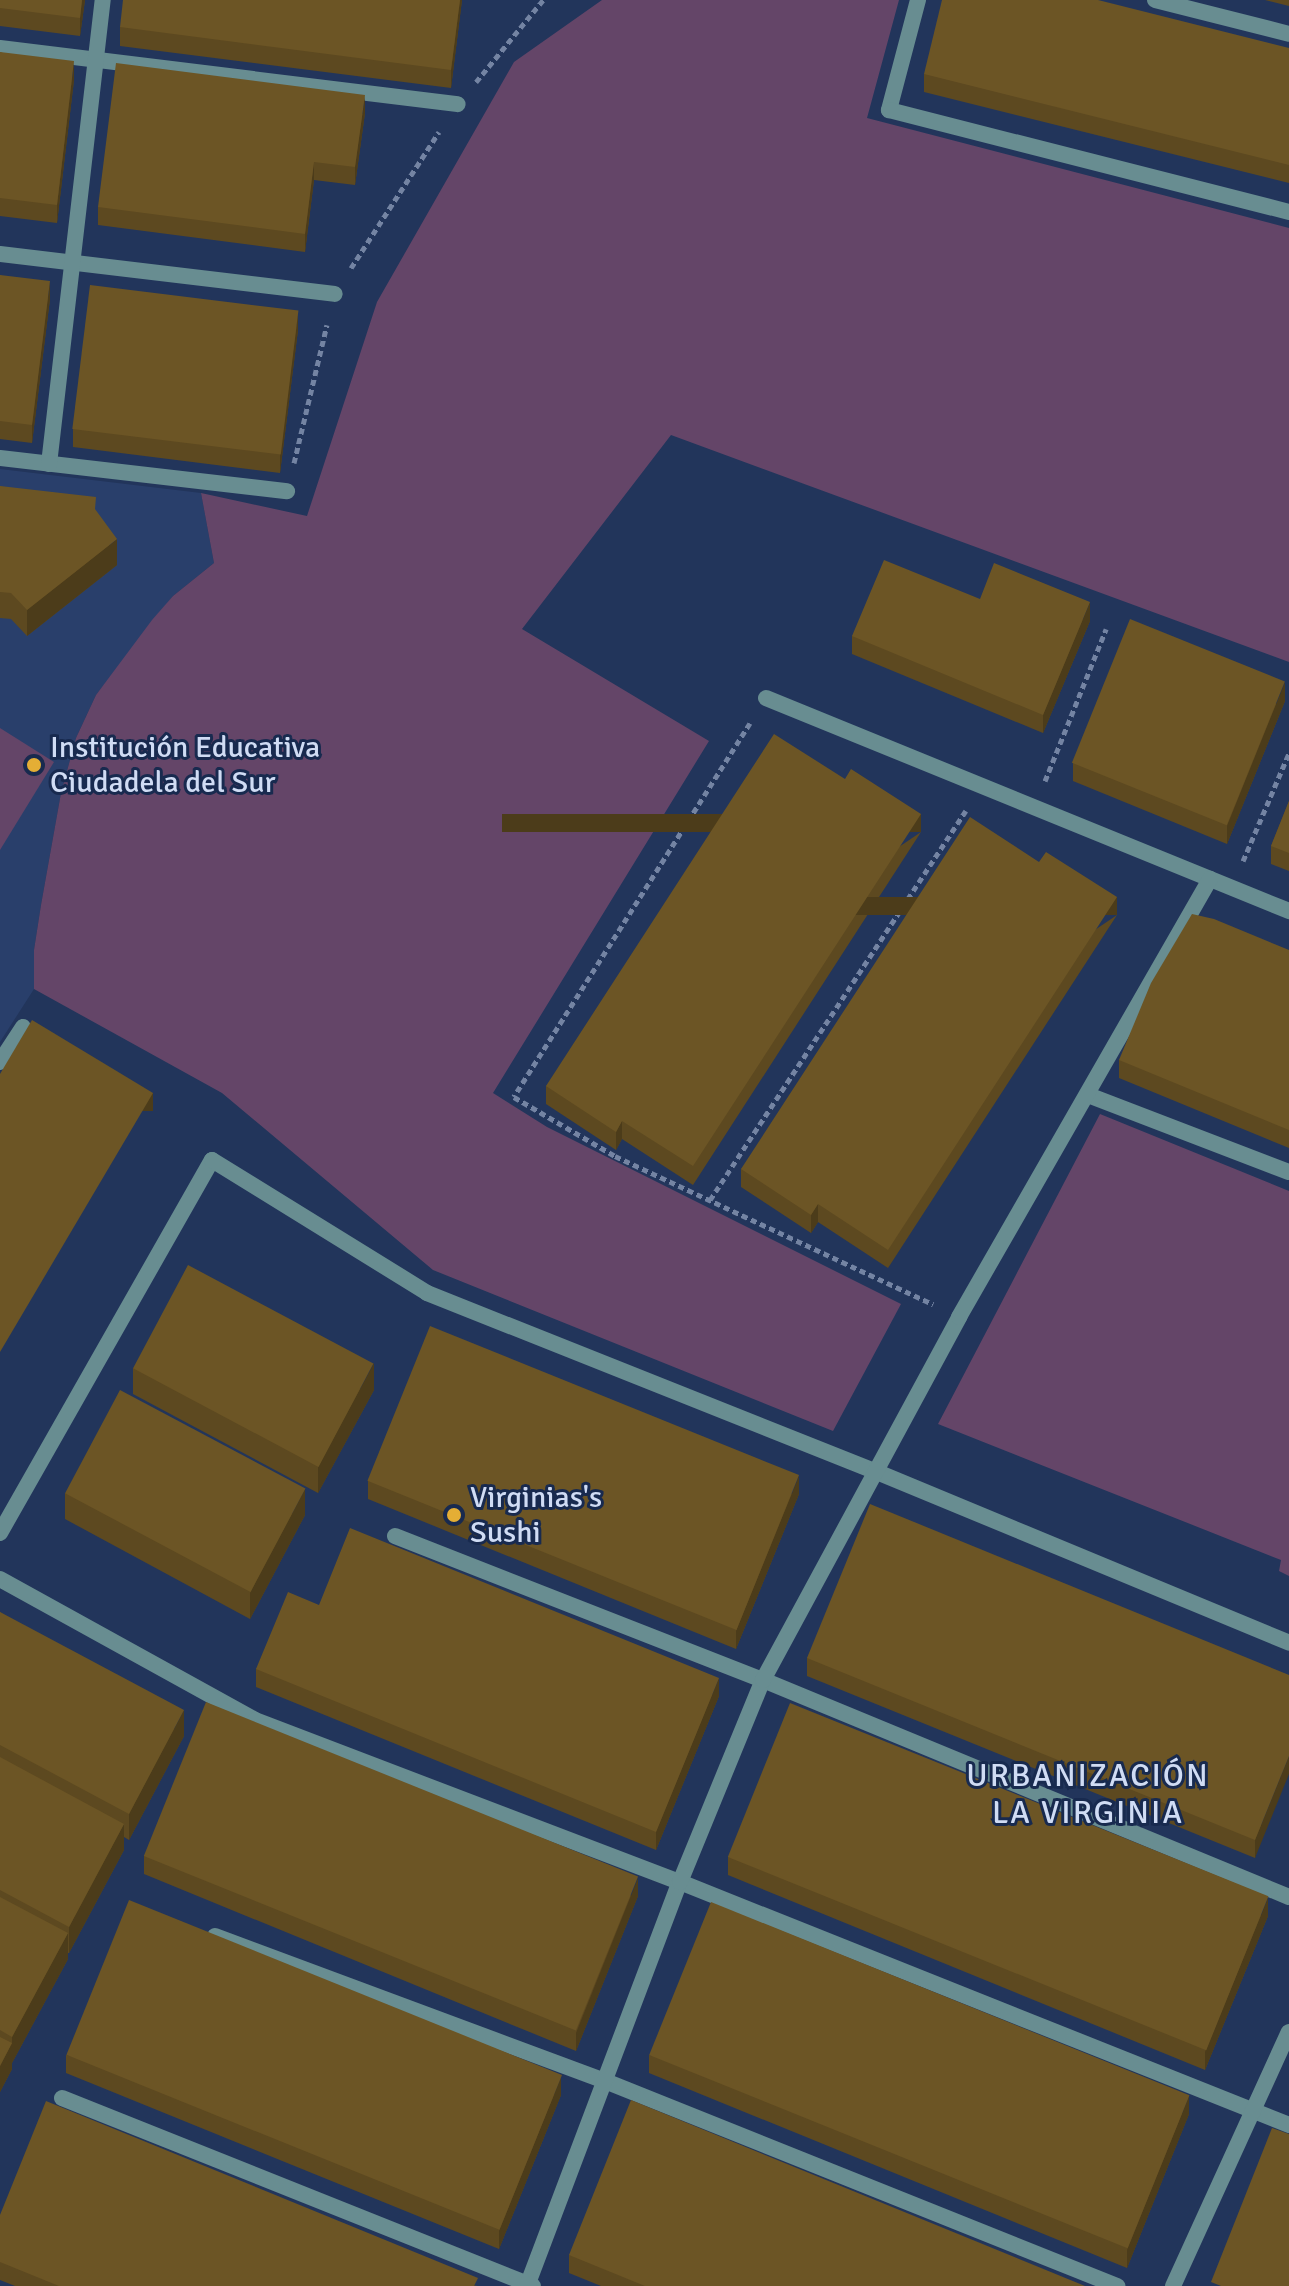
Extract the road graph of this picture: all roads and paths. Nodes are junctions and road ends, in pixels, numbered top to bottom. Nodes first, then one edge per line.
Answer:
1 (103, 0) edge
2 (543, 0) edge
3 (918, 0) edge
4 (1155, 0) edge
5 (1289, 34) edge
6 (0, 48) edge
7 (95, 60) junction
8 (458, 104) junction
9 (1289, 212) edge
10 (0, 254) edge
11 (74, 263) junction
12 (335, 294) junction
13 (0, 458) edge
14 (49, 464) junction
15 (287, 491) joint
16 (1106, 629) dead end
17 (766, 698) joint
18 (1289, 753) edge
19 (982, 786) junction
20 (1034, 807) junction
21 (1210, 879) junction
22 (1232, 888) junction
23 (1289, 911) edge
24 (23, 1027) dead end
25 (0, 1062) edge
26 (1088, 1095) junction
27 (1289, 1172) edge
28 (710, 1200) junction
29 (959, 1317) junction
30 (877, 1472) junction
31 (0, 1533) edge
32 (395, 1536) dead end
33 (0, 1579) edge
34 (1289, 1643) edge
35 (763, 1680) junction
36 (680, 1882) junction
37 (1289, 1897) edge
38 (194, 1928) edge
39 (1289, 2032) edge
40 (605, 2081) junction
41 (62, 2098) dead end
42 (1251, 2110) junction
43 (1289, 2125) edge
44 (529, 2285) edge
45 (1117, 2286) edge
46 (1173, 2286) edge

1 - 7 street
2 - 8 path
3 - 9 street
4 - 5 street
6 - 7 street
7 - 8 street
7 - 11 street
8 - 12 path
10 - 11 street
11 - 12 street
11 - 14 street
12 - 15 path
13 - 14 street
14 - 15 street
16 - 20 path
17 - 19 street
17 - 28 path
18 - 22 path
19 - 20 street
19 - 28 path
20 - 21 street
21 - 22 street
21 - 26 street
22 - 23 street
24 - 25 street
26 - 27 street
26 - 29 street
28 - 29 path
29 - 30 street
30 - 31 street
30 - 34 street
30 - 35 street
32 - 35 street
33 - 36 street
35 - 36 street
35 - 37 street
36 - 40 street
36 - 42 street
38 - 40 street
39 - 42 street
40 - 44 street
40 - 45 street
41 - 44 street
42 - 43 street
42 - 46 street

